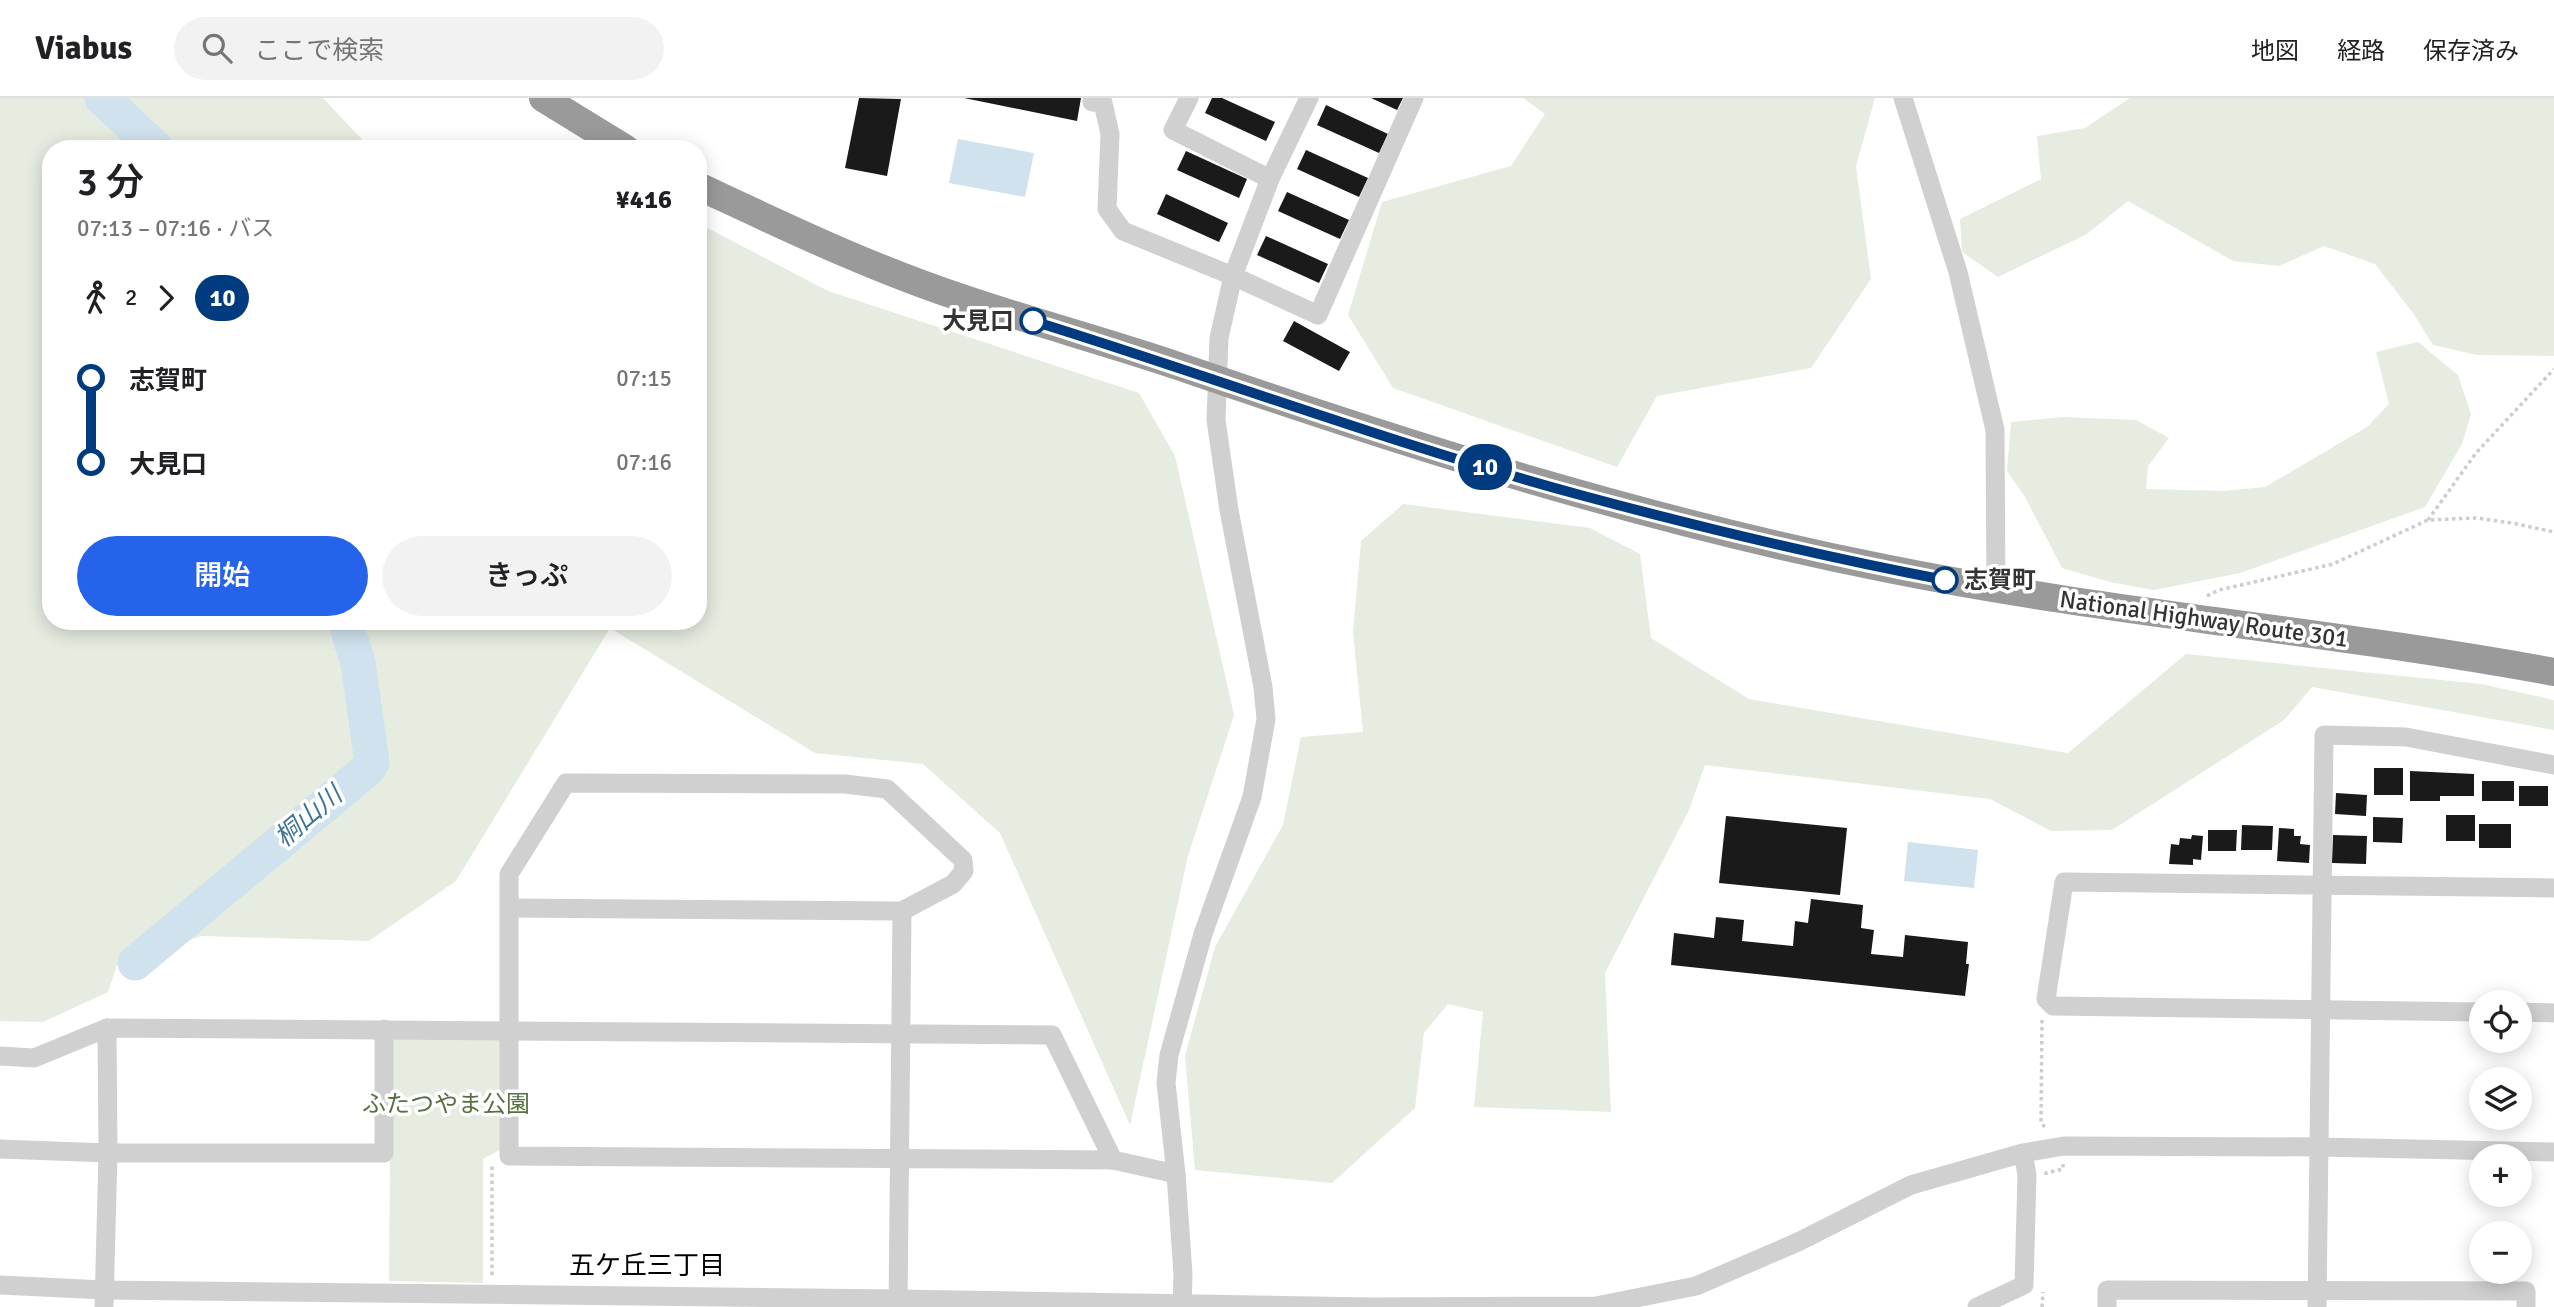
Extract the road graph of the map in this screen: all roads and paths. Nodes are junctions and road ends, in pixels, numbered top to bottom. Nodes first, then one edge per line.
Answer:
1 (1189, 98) edge
2 (1309, 98) edge
3 (1415, 98) edge
4 (1903, 98) edge
5 (555, 102) edge
6 (1092, 102) dead end
7 (612, 140) edge
8 (1270, 179) junction
9 (707, 190) edge
10 (1233, 276) junction
11 (2554, 369) edge
12 (1217, 381) junction
13 (2428, 520) junction
14 (2554, 533) edge
15 (1996, 590) junction
16 (2194, 619) junction
17 (2554, 672) edge
18 (2554, 765) edge
19 (2322, 885) junction
20 (2554, 888) edge
21 (510, 908) junction
22 (902, 911) junction
23 (2320, 1010) junction
24 (2469, 1012) edge
25 (2532, 1012) edge
26 (2554, 1013) edge
27 (107, 1028) junction
28 (384, 1029) junction
29 (509, 1029) junction
30 (902, 1035) junction
31 (0, 1056) edge
32 (2319, 1147) junction
33 (0, 1149) edge
34 (2554, 1152) edge
35 (108, 1153) junction
36 (2023, 1153) junction
37 (509, 1156) junction
38 (901, 1160) junction
39 (1113, 1160) junction
40 (1176, 1174) junction
41 (492, 1281) dead end
42 (0, 1285) edge
43 (104, 1299) edge
44 (2209, 1299) edge
45 (2317, 1299) edge
46 (2422, 1299) edge
47 (1646, 1302) edge
48 (898, 1303) edge
49 (1182, 1305) edge
50 (1372, 1307) edge
51 (1977, 1307) edge
52 (2107, 1307) edge
53 (2526, 1307) edge

1 - 8 street
2 - 8 street
3 - 10 street
4 - 15 street
5 - 7 highway
6 - 10 street
8 - 10 street
9 - 12 highway, National Highway Route 301
10 - 12 street
11 - 13 path
12 - 15 highway, National Highway Route 301
12 - 40 street
13 - 14 path
13 - 16 path
15 - 16 highway, National Highway Route 301
16 - 17 highway, National Highway Route 301
18 - 19 street
19 - 20 street
19 - 23 street
19 - 23 street
21 - 22 street
21 - 22 street
21 - 29 street
22 - 30 street
23 - 24 street
23 - 32 street
25 - 26 street
27 - 28 street
27 - 31 street
27 - 35 street
28 - 29 street
28 - 35 street
29 - 30 street
29 - 37 street
30 - 38 street
30 - 39 street
32 - 34 street
32 - 36 street
32 - 45 street
33 - 35 street
35 - 43 street
36 - 47 street
36 - 51 street
37 - 38 street
37 - 41 path
38 - 39 street
38 - 48 street
39 - 40 street
40 - 49 street
42 - 43 street
43 - 48 street
44 - 45 street
44 - 52 street
45 - 46 street
46 - 53 street
47 - 50 street
48 - 49 street
49 - 50 street

